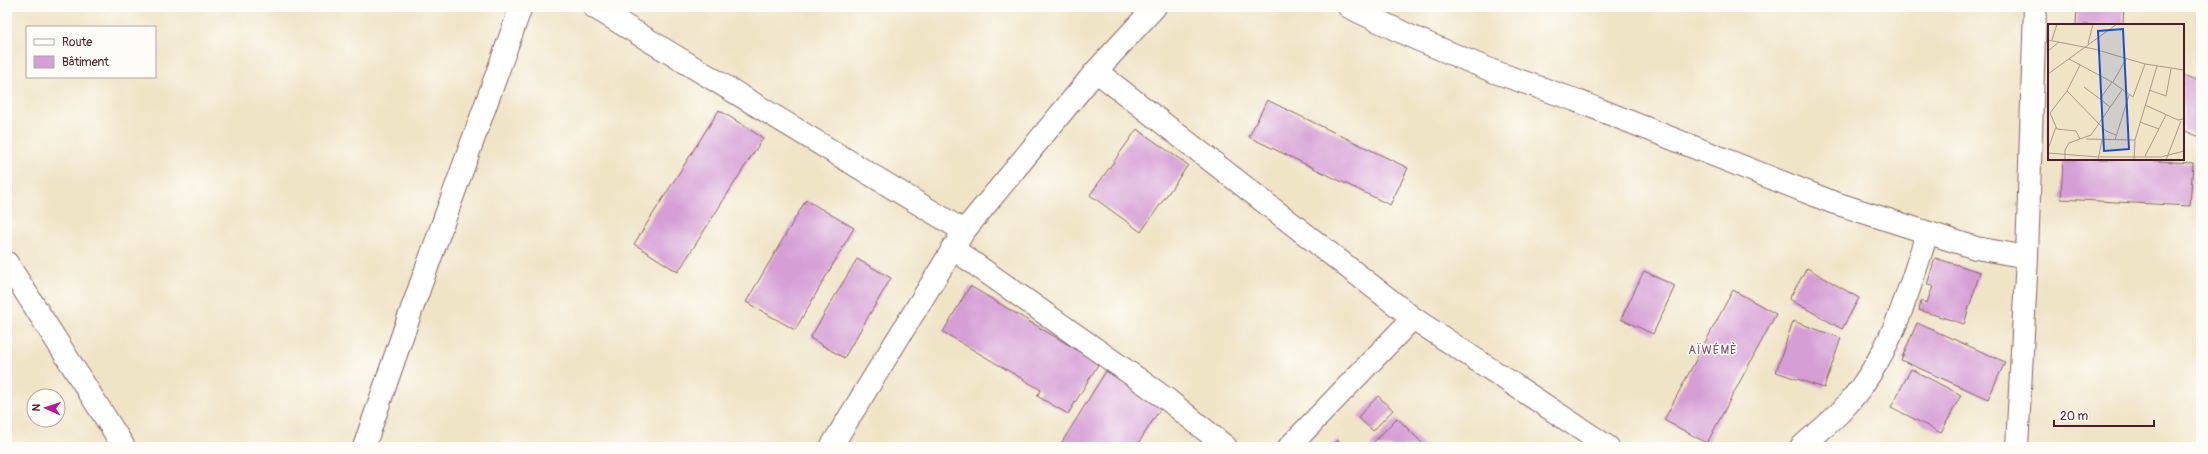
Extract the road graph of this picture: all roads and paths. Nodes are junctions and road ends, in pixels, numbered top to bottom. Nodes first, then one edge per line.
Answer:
1 (521, 7) edge
2 (594, 7) edge
3 (1155, 7) edge
4 (1349, 7) edge
5 (2035, 7) edge
6 (1096, 71) junction
7 (1927, 232) junction
8 (958, 239) junction
9 (2027, 257) junction
10 (7, 263) edge
11 (1413, 318) junction
12 (124, 447) edge
13 (364, 447) edge
14 (831, 447) edge
15 (1226, 447) edge
16 (1289, 447) edge
17 (1608, 447) edge
18 (1801, 447) edge
19 (2017, 447) edge

1 - 13 street
2 - 8 street
3 - 6 street
4 - 7 street
5 - 9 street
6 - 8 street
6 - 11 street
7 - 9 street
7 - 18 street
8 - 14 street
8 - 15 street
9 - 19 street
10 - 12 street
11 - 16 street
11 - 17 street

